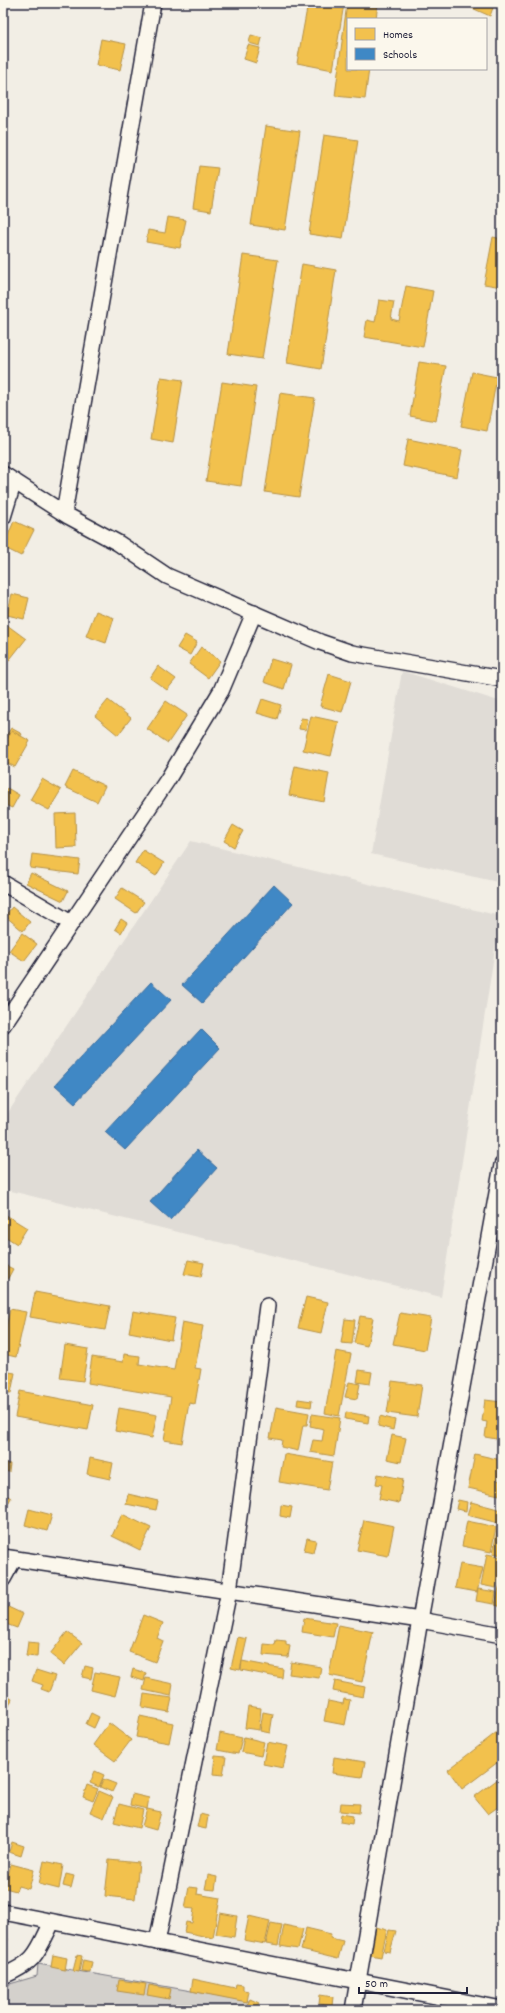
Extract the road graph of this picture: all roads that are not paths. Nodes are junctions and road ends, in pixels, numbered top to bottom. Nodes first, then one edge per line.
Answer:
1 (153, 3) edge
2 (8, 477) edge
3 (64, 513) junction
4 (3, 517) edge
5 (254, 613) junction
6 (502, 679) edge
7 (3, 883) edge
8 (71, 923) junction
9 (3, 1025) edge
10 (502, 1165) edge
11 (267, 1306) dead end
12 (9, 1558) edge
13 (3, 1579) edge
14 (229, 1591) junction
15 (420, 1620) junction
16 (502, 1634) edge
17 (3, 1912) edge
18 (52, 1922) junction
19 (158, 1942) junction
20 (3, 1976) edge
21 (357, 1980) junction
22 (502, 2009) edge
23 (353, 2010) edge

1 - 3 street
2 - 3 street
2 - 4 street
3 - 5 street
5 - 6 street
5 - 8 street
7 - 8 street
8 - 9 street
10 - 15 street
11 - 14 street
12 - 13 street
12 - 14 street
14 - 15 street
14 - 19 street
15 - 16 street
15 - 21 street
17 - 18 street
18 - 19 street
18 - 20 street
19 - 21 street
21 - 22 street
21 - 23 street

